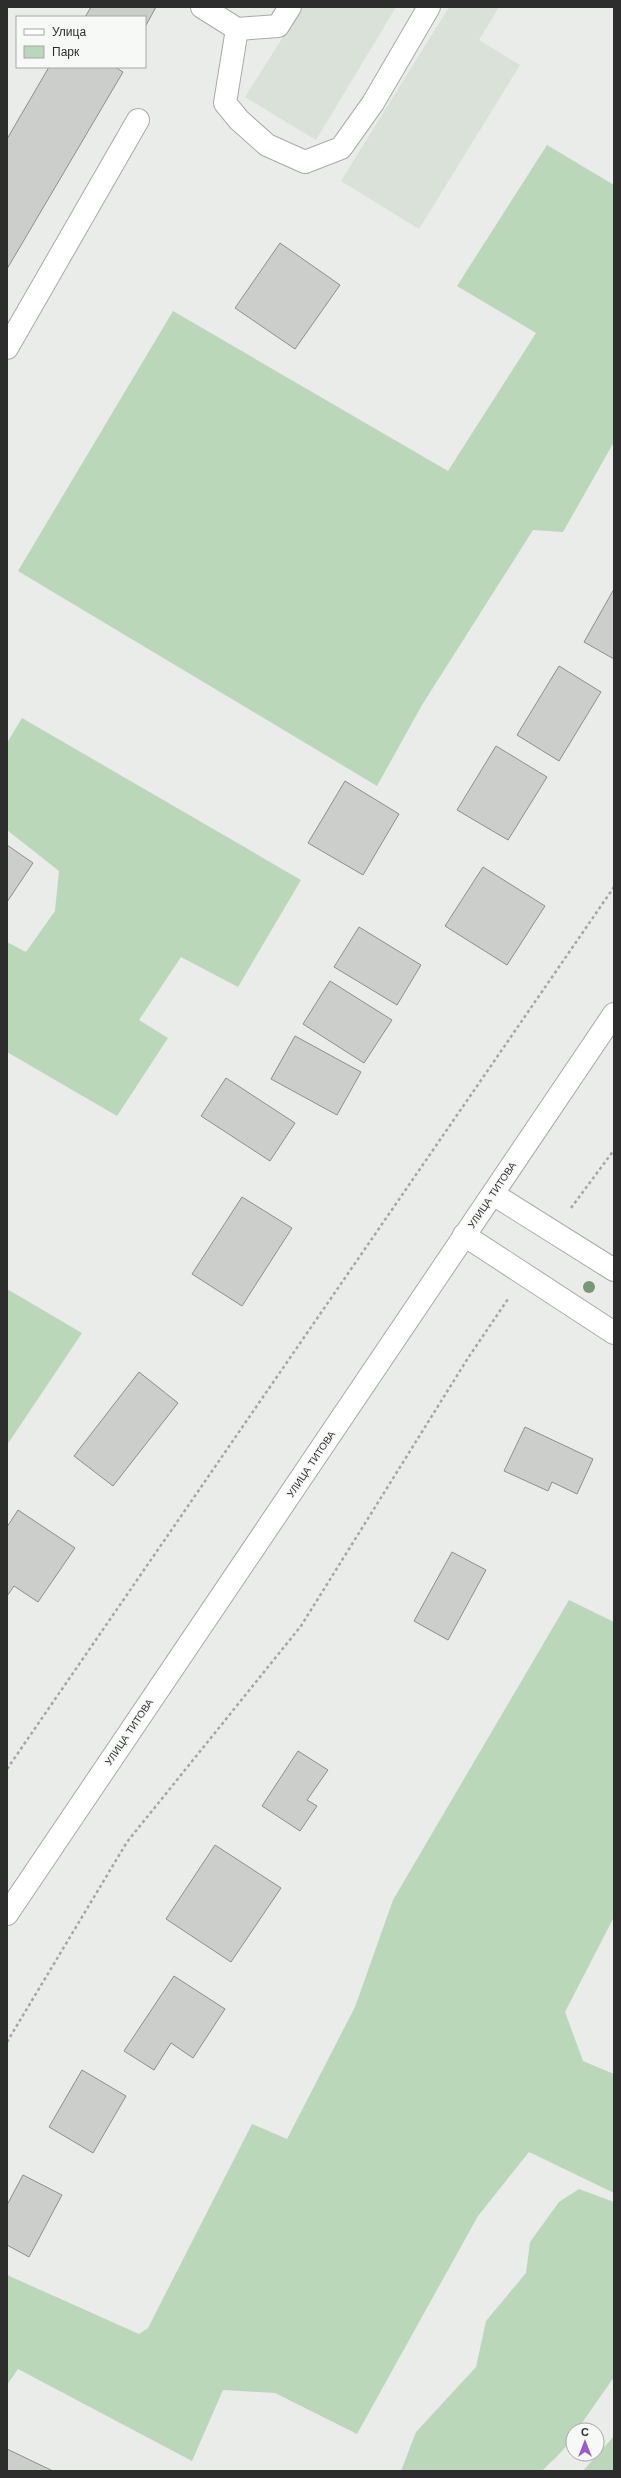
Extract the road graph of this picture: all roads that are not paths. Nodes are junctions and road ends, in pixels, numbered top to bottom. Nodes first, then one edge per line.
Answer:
1 (202, 7) edge
2 (290, 7) edge
3 (429, 7) edge
4 (237, 29) junction
5 (138, 120) dead end
6 (7, 348) edge
7 (614, 1014) edge
8 (493, 1194) junction
9 (464, 1235) junction
10 (614, 1270) edge
11 (614, 1333) edge
12 (7, 1914) edge

1 - 4 main road
2 - 4 main road
3 - 4 main road
5 - 6 main road
7 - 8 main road, УЛИЦА ТИТОВА
8 - 9 main road, УЛИЦА ТИТОВА
8 - 10 main road
9 - 11 main road
9 - 12 main road, УЛИЦА ТИТОВА

